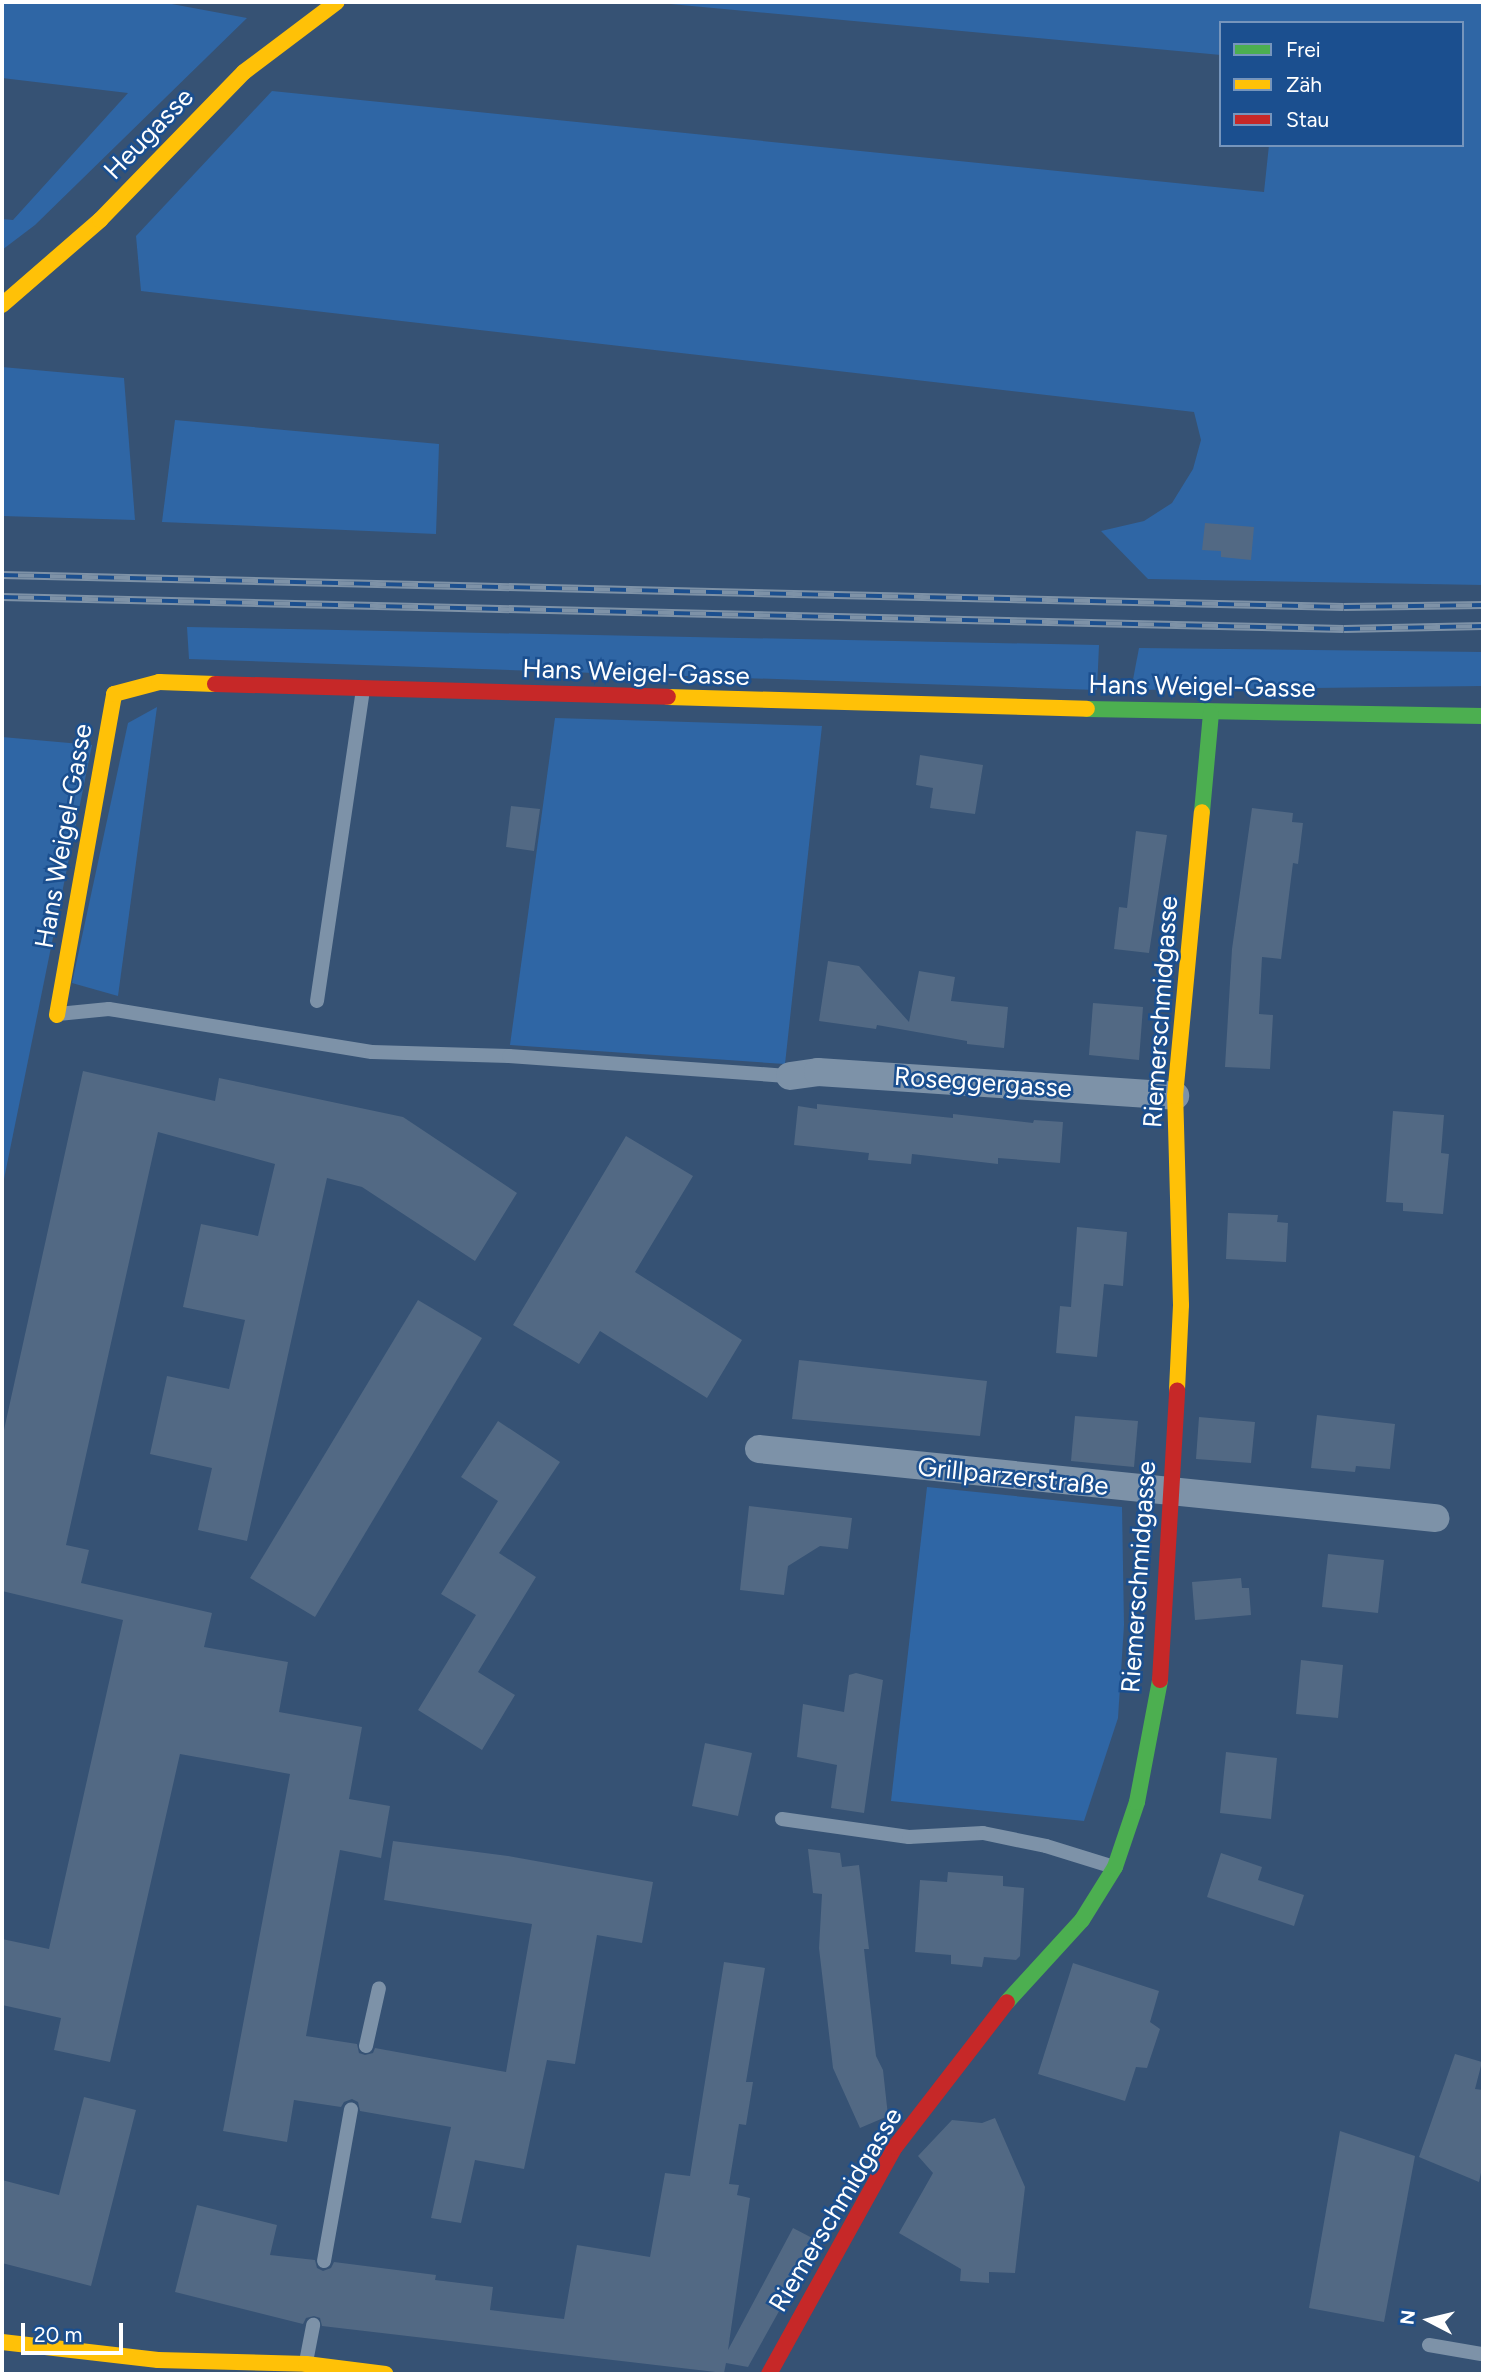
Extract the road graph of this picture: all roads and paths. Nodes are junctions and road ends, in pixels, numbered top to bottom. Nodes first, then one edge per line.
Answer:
1 (337, 2) edge
2 (2, 305) edge
3 (364, 689) junction
4 (1211, 713) junction
5 (1483, 716) edge
6 (317, 1001) dead end
7 (57, 1015) joint
8 (790, 1076) joint
9 (1175, 1096) junction
10 (759, 1450) dead end
11 (1169, 1493) junction
12 (1435, 1518) dead end
13 (782, 1819) dead end
14 (1115, 1867) junction
15 (379, 1988) dead end
16 (366, 2046) dead end
17 (351, 2109) dead end
18 (324, 2261) dead end
19 (313, 2325) dead end
20 (2, 2342) edge
21 (1429, 2345) dead end
22 (1481, 2354) dead end
23 (306, 2364) junction
24 (385, 2374) edge
25 (769, 2374) edge

1 - 2 street, Heugasse
3 - 4 street, Hans Weigel-Gasse
3 - 6 lane
3 - 7 street, Hans Weigel-Gasse
4 - 5 street, Hans Weigel-Gasse
4 - 9 street, Riemerschmidgasse
7 - 8 lane
8 - 9 street, Roseggergasse
9 - 11 street, Riemerschmidgasse
10 - 11 street, Grillparzerstraße
11 - 12 street, Grillparzerstraße
11 - 14 street, Riemerschmidgasse
13 - 14 lane
14 - 25 street, Riemerschmidgasse
15 - 16 lane
17 - 18 lane
19 - 23 lane
20 - 23 street
21 - 22 lane
23 - 24 street

